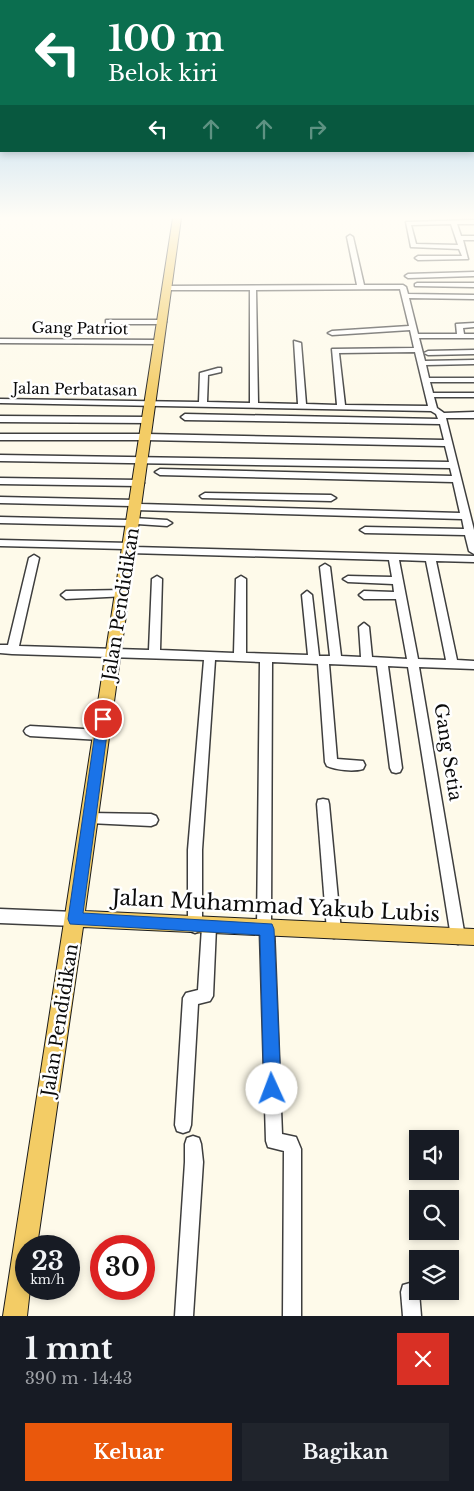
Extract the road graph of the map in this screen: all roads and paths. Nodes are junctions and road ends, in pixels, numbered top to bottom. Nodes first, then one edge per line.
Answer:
1 (168, 279) edge
2 (359, 279) edge
3 (417, 285) dead end
4 (474, 285) edge
5 (361, 287) junction
6 (167, 288) junction
7 (253, 288) junction
8 (405, 296) junction
9 (474, 297) edge
10 (109, 322) dead end
11 (162, 322) junction
12 (474, 325) edge
13 (414, 332) junction
14 (332, 333) dead end
15 (461, 336) junction
16 (474, 336) edge
17 (0, 341) edge
18 (159, 342) junction
19 (297, 343) dead end
20 (418, 350) junction
21 (474, 352) edge
22 (428, 353) dead end
23 (474, 362) edge
24 (421, 363) junction
25 (218, 370) dead end
26 (426, 380) junction
27 (474, 380) edge
28 (430, 395) junction
29 (474, 395) edge
30 (0, 402) edge
31 (150, 403) junction
32 (203, 404) junction
33 (254, 405) junction
34 (302, 406) junction
35 (342, 407) junction
36 (432, 409) junction
37 (474, 415) edge
38 (185, 417) dead end
39 (0, 419) edge
40 (443, 419) junction
41 (148, 420) junction
42 (0, 437) edge
43 (146, 437) junction
44 (450, 443) junction
45 (0, 458) edge
46 (142, 459) junction
47 (454, 465) junction
48 (160, 472) dead end
49 (457, 479) junction
50 (0, 481) edge
51 (139, 483) junction
52 (205, 496) dead end
53 (225, 496) junction
54 (331, 498) dead end
55 (0, 500) edge
56 (136, 505) junction
57 (224, 509) junction
58 (468, 515) edge
59 (0, 520) edge
60 (133, 522) junction
61 (167, 522) dead end
62 (364, 530) dead end
63 (470, 532) junction
64 (0, 543) edge
65 (130, 548) junction
66 (474, 551) edge
67 (392, 557) junction
68 (430, 557) junction
69 (34, 558) dead end
70 (474, 559) edge
71 (325, 567) dead end
72 (157, 579) dead end
73 (241, 579) dead end
74 (348, 579) dead end
75 (398, 581) junction
76 (123, 594) junction
77 (66, 595) dead end
78 (308, 595) dead end
79 (364, 596) dead end
80 (401, 596) junction
81 (364, 627) dead end
82 (0, 649) edge
83 (12, 650) junction
84 (113, 653) junction
85 (154, 655) junction
86 (210, 656) junction
87 (240, 657) junction
88 (266, 658) junction
89 (324, 660) junction
90 (367, 661) junction
91 (382, 662) junction
92 (413, 663) junction
93 (452, 663) junction
94 (474, 665) edge
95 (30, 731) dead end
96 (101, 735) junction
97 (359, 765) dead end
98 (396, 768) dead end
99 (323, 804) dead end
100 (89, 818) junction
101 (151, 820) dead end
102 (0, 916) edge
103 (75, 919) junction
104 (202, 926) junction
105 (266, 929) junction
106 (334, 931) junction
107 (466, 937) edge
108 (183, 1125) dead end
109 (193, 1144) dead end
110 (411, 1300) edge
111 (15, 1316) edge
112 (184, 1316) edge
113 (292, 1316) edge
114 (412, 1316) edge

1 - 6 main road, Jalan Pendidikan
2 - 5 street
3 - 4 street
5 - 7 street
5 - 8 street
6 - 7 street
6 - 11 main road, Jalan Pendidikan
7 - 33 street
8 - 9 street
8 - 13 street
10 - 11 street
11 - 18 main road, Jalan Pendidikan
12 - 15 street
13 - 14 street
13 - 15 street
13 - 20 street
15 - 16 street
17 - 18 street, Gang Patriot
18 - 31 main road, Jalan Pendidikan
19 - 34 street
20 - 24 street
20 - 35 street
21 - 22 street
23 - 24 street
24 - 26 street
25 - 32 street
26 - 27 street
26 - 28 street
28 - 29 street
28 - 36 street
30 - 31 street, Jalan Perbatasan
31 - 32 street, Jalan Perbatasan
31 - 41 main road, Jalan Pendidikan
32 - 33 street, Jalan Perbatasan
33 - 34 street, Jalan Perbatasan
34 - 35 street, Jalan Perbatasan
35 - 36 street, Jalan Perbatasan
36 - 40 street
37 - 40 street
38 - 40 street
39 - 41 street
40 - 44 street
41 - 43 main road, Jalan Pendidikan
42 - 43 street
43 - 44 street
43 - 46 main road, Jalan Pendidikan
44 - 47 street
45 - 46 street
46 - 47 street
46 - 51 main road, Jalan Pendidikan
47 - 49 street
48 - 49 street
49 - 58 street
50 - 51 street
51 - 56 main road, Jalan Pendidikan
52 - 53 street
53 - 54 street
53 - 57 street
55 - 56 street
56 - 57 street
56 - 60 main road, Jalan Pendidikan
57 - 58 street
58 - 63 street
59 - 60 street
60 - 61 street
60 - 65 main road, Jalan Pendidikan
62 - 63 street
63 - 66 street
64 - 65 street
65 - 67 street
65 - 76 main road, Jalan Pendidikan
67 - 68 street
67 - 75 street, Gang Setia
68 - 70 street
68 - 93 street
69 - 83 street
71 - 89 street
72 - 85 street
73 - 87 street
74 - 75 street
75 - 80 street, Gang Setia
76 - 77 street
76 - 84 main road, Jalan Pendidikan
78 - 89 street
79 - 80 street
80 - 92 street, Gang Setia
81 - 90 street
82 - 83 street
83 - 84 street
84 - 85 street
84 - 96 main road, Jalan Pendidikan
85 - 86 street
86 - 87 street
86 - 104 street
87 - 88 street
88 - 89 street
88 - 105 street
89 - 90 street
89 - 97 street
90 - 91 street
91 - 92 street
91 - 98 street
92 - 93 street
92 - 107 street, Gang Setia
93 - 94 street
95 - 96 street
96 - 100 main road, Jalan Pendidikan
99 - 106 street
100 - 101 street
100 - 103 main road, Jalan Pendidikan
102 - 103 street
103 - 104 main road, Jalan Muhammad Yakub Lubis
103 - 111 main road, Jalan Pendidikan
104 - 105 main road, Jalan Muhammad Yakub Lubis
104 - 108 street
105 - 106 main road, Jalan Muhammad Yakub Lubis
105 - 113 street
106 - 107 main road, Jalan Muhammad Yakub Lubis
109 - 112 street
110 - 114 street

